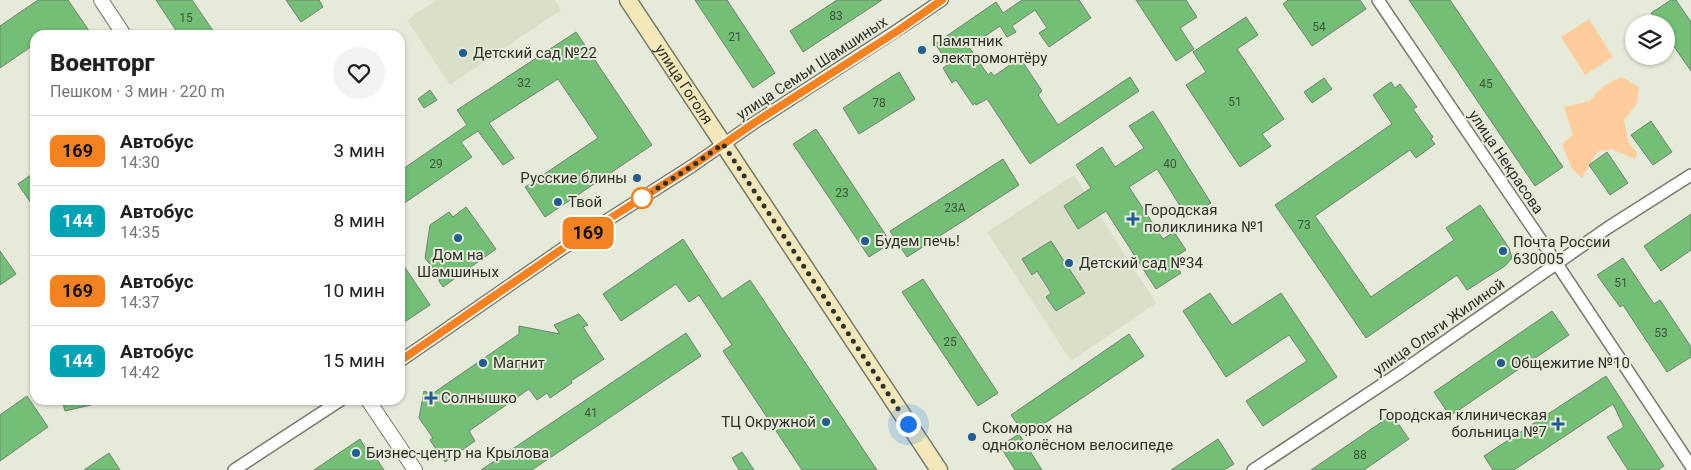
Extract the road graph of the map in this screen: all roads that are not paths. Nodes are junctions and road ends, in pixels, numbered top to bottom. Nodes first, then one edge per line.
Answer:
1 (101, 0) edge
2 (628, 0) edge
3 (942, 0) edge
4 (1378, 0) edge
5 (121, 30) edge
6 (723, 144) junction
7 (1691, 175) edge
8 (1556, 263) junction
9 (405, 358) edge
10 (334, 405) edge
11 (371, 405) edge
12 (1691, 466) edge
13 (234, 470) edge
14 (415, 470) edge
15 (939, 470) edge
16 (1253, 470) edge

1 - 5 street
2 - 6 main road, улица Гоголя
3 - 6 street, улица Семьи Шамшиных
4 - 8 street, улица Некрасова
6 - 9 street, улица Семьи Шамшиных
6 - 15 main road, улица Гоголя
7 - 8 street, улица Ольги Жилиной
8 - 12 street, улица Некрасова
8 - 16 street, улица Ольги Жилиной
10 - 13 street
11 - 14 street

